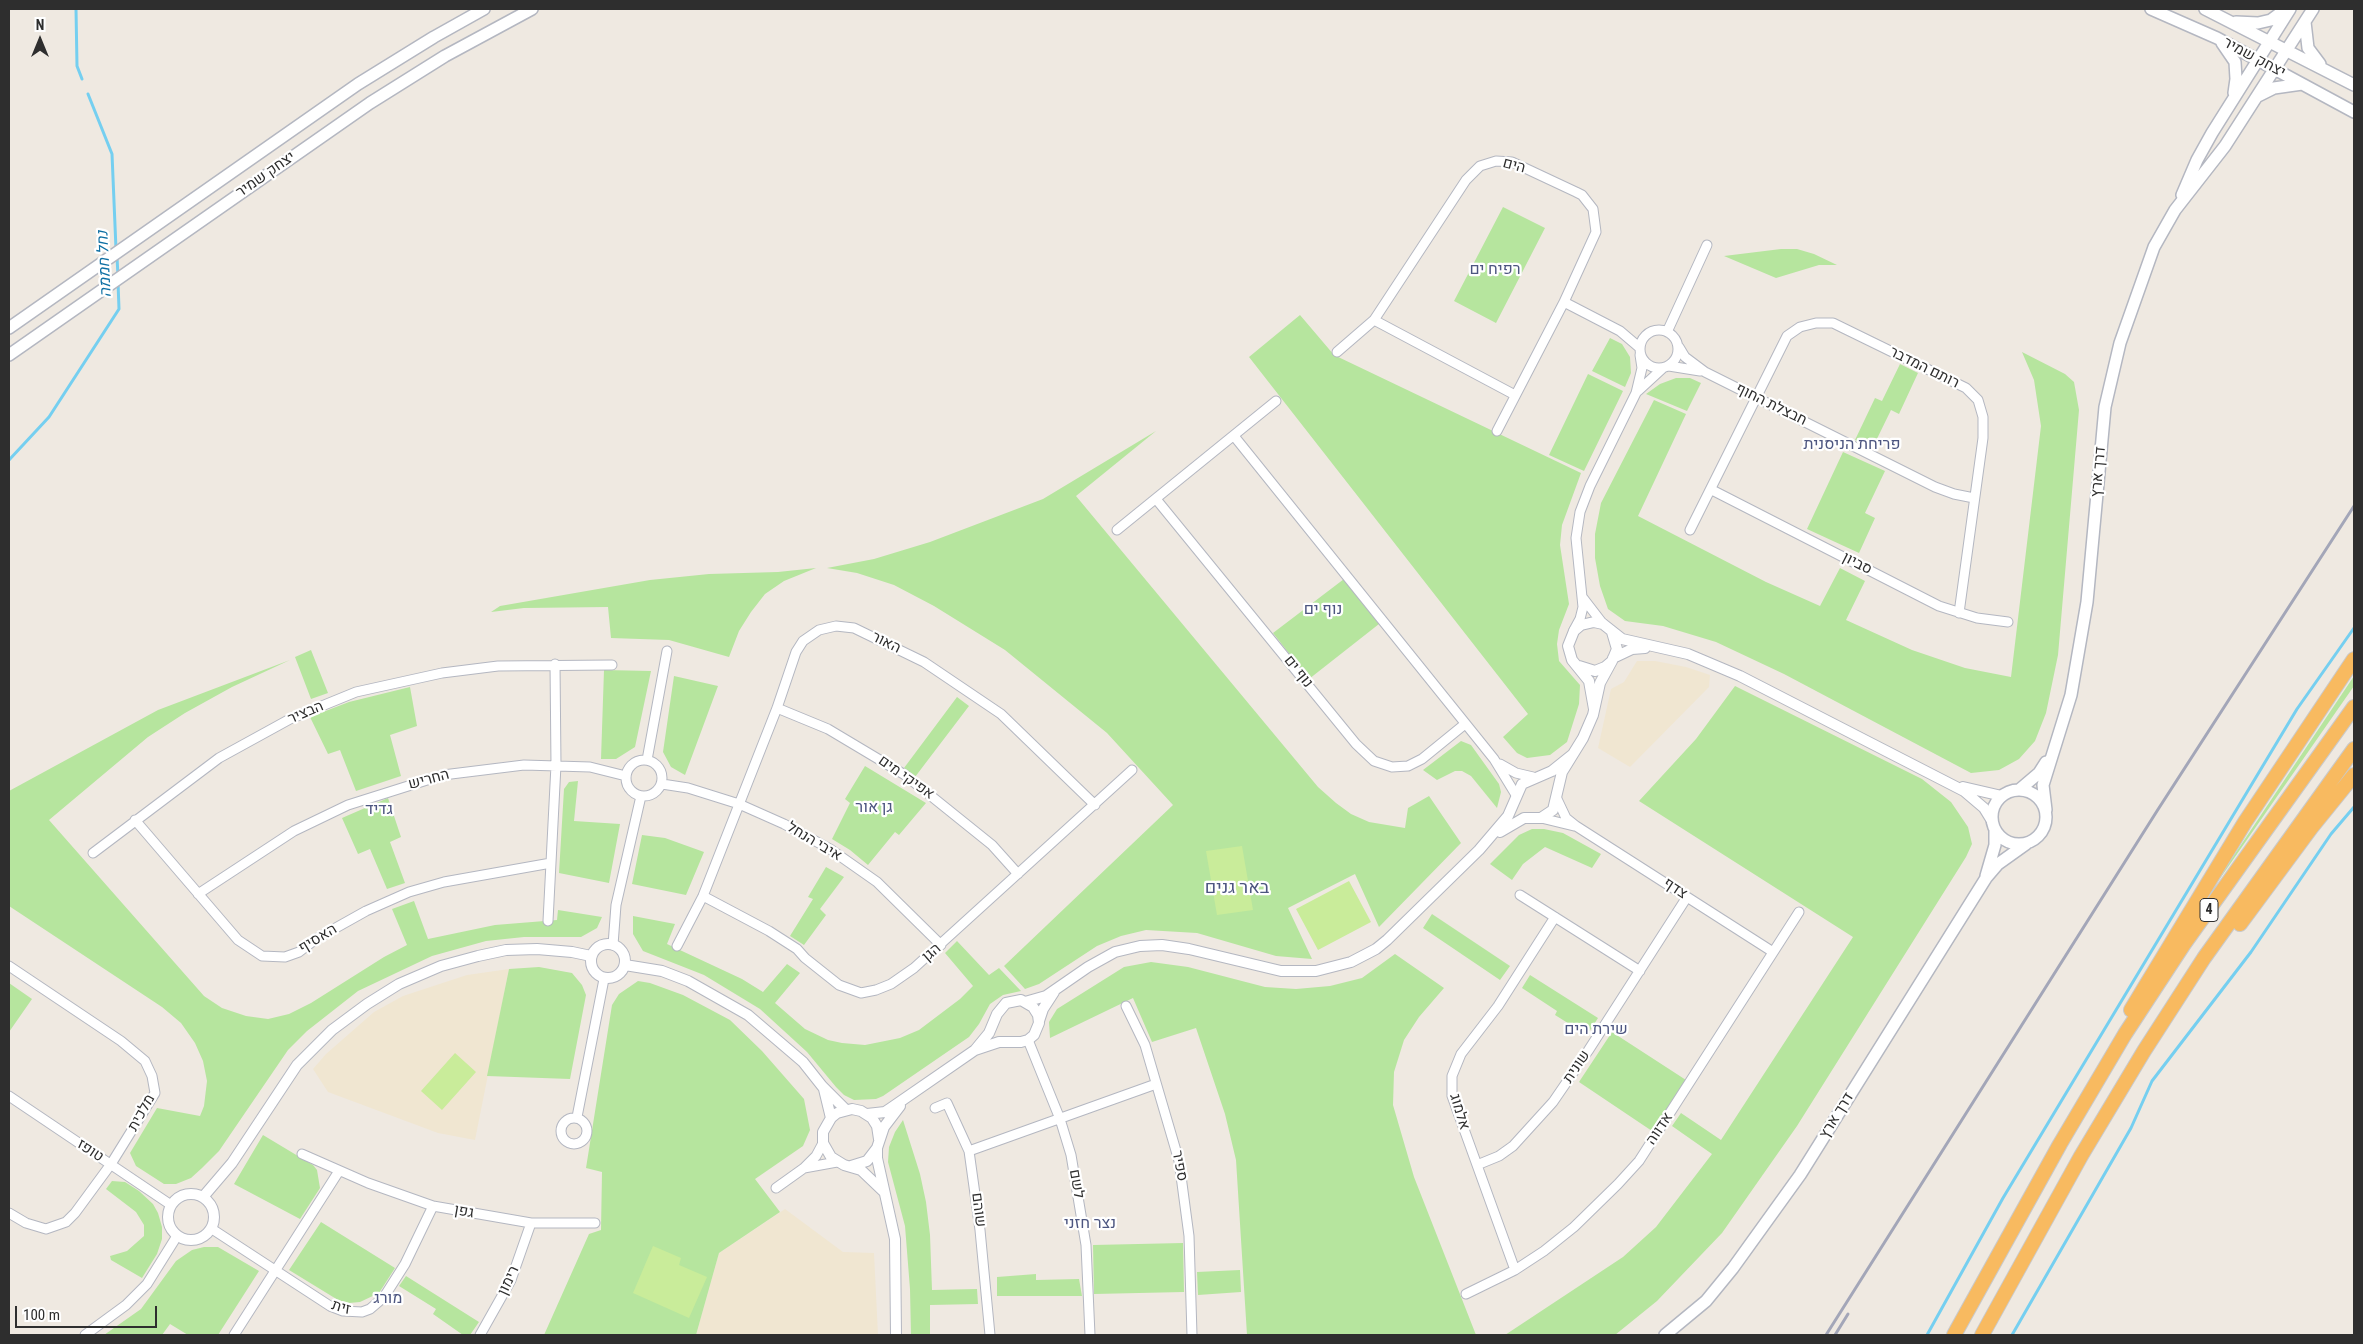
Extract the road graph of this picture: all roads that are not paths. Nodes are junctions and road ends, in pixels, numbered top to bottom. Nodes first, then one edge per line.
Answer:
1 (484, 9) edge
2 (532, 9) edge
3 (2151, 9) edge
4 (2205, 9) edge
5 (2286, 9) edge
6 (2290, 9) edge
7 (2313, 9) edge
8 (2305, 21) junction
9 (2232, 22) junction
10 (2217, 38) junction
11 (2270, 41) junction
12 (2287, 49) junction
13 (2258, 59) junction
14 (2322, 67) junction
15 (2275, 68) junction
16 (2304, 84) junction
17 (2354, 85) edge
18 (2255, 98) junction
19 (2232, 99) junction
20 (2354, 112) edge
21 (2176, 210) junction
22 (1707, 245) dead end
23 (1564, 302) junction
24 (1374, 320) junction
25 (9, 328) edge
26 (1620, 331) junction
27 (1667, 332) junction
28 (1648, 333) junction
29 (1678, 347) junction
30 (1337, 352) dead end
31 (1640, 352) junction
32 (9, 355) edge
33 (1666, 367) junction
34 (1705, 372) junction
35 (1636, 393) junction
36 (1515, 395) junction
37 (1756, 397) junction
38 (1276, 401) dead end
39 (1497, 431) dead end
40 (1234, 436) junction
41 (1712, 490) junction
42 (1974, 498) junction
43 (1156, 499) junction
44 (1117, 530) dead end
45 (1690, 530) dead end
46 (1582, 597) junction
47 (1959, 613) junction
48 (2008, 622) dead end
49 (1607, 627) junction
50 (1574, 631) junction
51 (1661, 648) junction
52 (667, 651) dead end
53 (2354, 659) edge
54 (1612, 660) junction
55 (555, 664) junction
56 (612, 664) dead end
57 (1578, 666) junction
58 (2354, 707) edge
59 (777, 708) junction
60 (1594, 709) junction
61 (1465, 724) junction
62 (2056, 743) junction
63 (2354, 748) edge
64 (1572, 755) junction
65 (1494, 759) junction
66 (647, 760) junction
67 (556, 765) junction
68 (1132, 770) dead end
69 (2354, 774) edge
70 (626, 776) junction
71 (1534, 777) junction
72 (662, 784) junction
73 (1952, 784) junction
74 (2019, 790) junction
75 (641, 796) junction
76 (1516, 796) junction
77 (1557, 796) junction
78 (2002, 796) junction
79 (739, 804) junction
80 (1095, 805) junction
81 (2046, 810) junction
82 (1536, 817) junction
83 (135, 820) junction
84 (1993, 825) junction
85 (1576, 826) junction
86 (1485, 844) junction
87 (2026, 844) junction
88 (93, 853) dead end
89 (551, 863) junction
90 (1018, 874) junction
91 (1986, 878) junction
92 (198, 894) junction
93 (702, 896) junction
94 (1520, 896) dead end
95 (1687, 897) junction
96 (1799, 912) dead end
97 (1555, 917) junction
98 (548, 921) dead end
99 (613, 945) junction
100 (941, 945) junction
101 (677, 946) dead end
102 (1773, 952) junction
103 (591, 956) junction
104 (625, 965) junction
105 (9, 966) edge
106 (1640, 970) junction
107 (604, 979) junction
108 (1054, 991) junction
109 (1025, 1002) junction
110 (1126, 1006) dead end
111 (997, 1014) junction
112 (1038, 1023) junction
113 (2161, 1025) junction
114 (1028, 1040) junction
115 (1011, 1041) junction
116 (975, 1050) junction
117 (1156, 1084) junction
118 (822, 1086) junction
119 (9, 1096) edge
120 (907, 1098) junction
121 (935, 1108) dead end
122 (846, 1110) junction
123 (867, 1114) junction
124 (577, 1118) dead end
125 (831, 1118) junction
126 (1060, 1119) junction
127 (2074, 1120) junction
128 (823, 1143) junction
129 (878, 1144) junction
130 (969, 1151) junction
131 (302, 1154) dead end
132 (836, 1162) junction
133 (111, 1164) junction
134 (1476, 1165) junction
135 (851, 1166) junction
136 (804, 1168) junction
137 (339, 1171) junction
138 (776, 1188) dead end
139 (885, 1194) junction
140 (203, 1197) junction
141 (171, 1205) junction
142 (432, 1206) junction
143 (9, 1213) edge
144 (595, 1223) dead end
145 (531, 1224) junction
146 (212, 1228) junction
147 (177, 1236) junction
148 (277, 1270) junction
149 (1515, 1270) junction
150 (1466, 1294) dead end
151 (85, 1335) edge
152 (234, 1335) edge
153 (480, 1335) edge
154 (896, 1335) edge
155 (990, 1335) edge
156 (1090, 1335) edge
157 (1192, 1335) edge
158 (1665, 1335) edge
159 (1954, 1335) edge
160 (1982, 1335) edge

1 - 25 main road, יצחק שמיר
2 - 32 main road, יצחק שמיר
3 - 10 main road, יצחק שמיר
4 - 9 main road, יצחק שמיר
5 - 9 main road
6 - 11 main road, דרך ארץ
7 - 8 main road, דרך ארץ
8 - 12 main road, דרך ארץ
8 - 14 main road
9 - 11 main road, יצחק שמיר
10 - 13 main road, יצחק שמיר
10 - 19 main road
11 - 12 main road, יצחק שמיר
11 - 13 main road, דרך ארץ
12 - 14 main road, יצחק שמיר
12 - 15 main road, דרך ארץ
13 - 15 main road, יצחק שמיר
13 - 19 main road, דרך ארץ
14 - 17 main road, יצחק שמיר
15 - 16 main road, יצחק שמיר
15 - 18 main road, דרך ארץ
16 - 18 main road
16 - 20 main road, יצחק שמיר
18 - 21 main road, דרך ארץ
19 - 21 main road, דרך ארץ
21 - 62 main road, דרך ארץ
22 - 27 street
23 - 24 street, הים
23 - 26 street
23 - 36 street, הים
24 - 30 street, הים
24 - 36 street
26 - 28 street
26 - 31 street
27 - 28 street
27 - 29 street
28 - 31 street
29 - 33 street
29 - 34 street, חבצלת החוף
31 - 33 street
31 - 35 street
33 - 34 street, חבצלת החוף
33 - 35 street
34 - 37 street, חבצלת החוף
35 - 46 street
36 - 39 street, הים
37 - 41 street
37 - 42 street, חבצלת החוף
37 - 42 street, רותם המדבר
38 - 40 street
40 - 43 street
40 - 61 street
41 - 45 street
41 - 47 street, סביון
42 - 47 street, רותם המדבר
43 - 44 street
43 - 61 street, נוף ים
46 - 49 street
46 - 50 street
47 - 48 street, סביון
49 - 50 street
49 - 51 street
49 - 54 street
50 - 57 street
51 - 54 street
51 - 73 street
52 - 66 street
53 - 127 highway
54 - 57 street
54 - 60 street
55 - 56 street, הבציר
55 - 67 street
55 - 83 street, הבציר
57 - 60 street
58 - 127 highway, 4
59 - 79 street, האור
59 - 80 street, האור
59 - 90 street, אפיקי מים
60 - 64 street
61 - 65 street
62 - 74 main road, דרך ארץ
62 - 81 main road, דרך ארץ
63 - 113 highway, 4
64 - 71 street
64 - 77 street
65 - 71 street
65 - 76 street
66 - 70 street
66 - 72 street
67 - 70 street, החריש
67 - 89 street
67 - 92 street, החריש
68 - 80 street, הגן
69 - 113 highway
70 - 75 street
71 - 76 street
71 - 77 street
72 - 75 street
72 - 79 street, איבי הנחל
73 - 78 street
73 - 84 street
74 - 78 main road
74 - 81 main road
75 - 99 street
76 - 82 street
76 - 86 street
77 - 82 street
77 - 85 street, צדף
78 - 84 main road
79 - 93 street
79 - 100 street, איבי הנחל
80 - 90 street, הגן
81 - 87 main road
82 - 85 street, צדף
82 - 86 street
83 - 88 street, הבציר
83 - 92 street, האסיף
84 - 87 main road
84 - 91 main road, דרך ארץ
85 - 95 street, צדף
86 - 108 street
87 - 91 main road, דרך ארץ
89 - 92 street, האסיף
89 - 98 street
90 - 100 street, הגן
91 - 158 main road, דרך ארץ
93 - 100 street, הגן
93 - 101 street
94 - 97 street
95 - 102 street, צדף
95 - 106 street, שונית
96 - 102 street, אדווה
97 - 106 street
97 - 134 street, אלמוג
99 - 103 street
99 - 104 street
102 - 149 street, אדווה
103 - 107 street
103 - 140 street
104 - 107 street
104 - 118 street
105 - 133 street, מלכית
106 - 134 street, שונית
107 - 124 street
108 - 109 street
108 - 112 street
109 - 111 street
109 - 112 street
110 - 117 street, ספיר
111 - 115 street
111 - 116 street
112 - 114 street
113 - 160 highway, 4
114 - 115 street
114 - 126 street, לשם
115 - 116 street
116 - 120 street
117 - 126 street
117 - 157 street, ספיר
118 - 122 street
118 - 125 street
119 - 133 street, טופז
120 - 123 street
120 - 129 street
121 - 130 street, שוהם
122 - 123 street
122 - 125 street
123 - 129 street
125 - 128 street
126 - 130 street
126 - 156 street, לשם
127 - 159 highway, 4
128 - 132 street
128 - 136 street
129 - 135 street
129 - 139 street
130 - 155 street, שוהם
131 - 137 street, גפן
132 - 135 street
132 - 136 street
133 - 141 street, טופז
133 - 143 street, מלכית
134 - 149 street, אלמוג
135 - 139 street
136 - 138 street
137 - 142 street, גפן
137 - 148 street
139 - 154 street
140 - 141 street
140 - 146 street
141 - 147 street
142 - 145 street, גפן
142 - 148 street, זית
144 - 145 street, גפן
145 - 153 street, רימון
146 - 147 street
146 - 148 street, זית
147 - 151 street
148 - 152 street
149 - 150 street, אדווה

